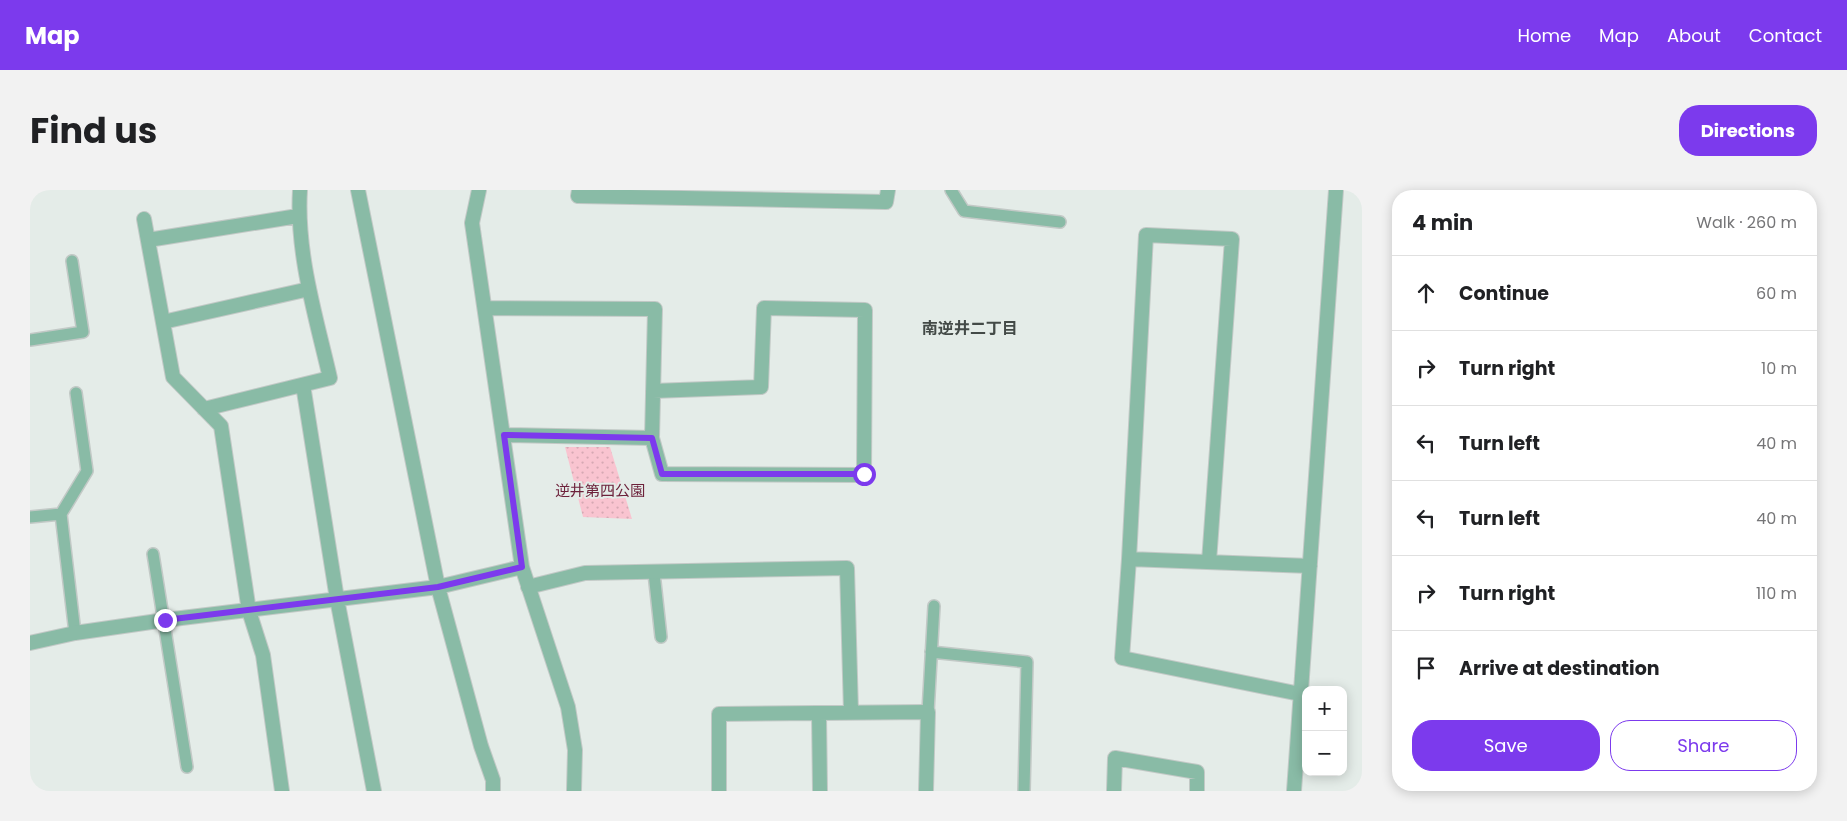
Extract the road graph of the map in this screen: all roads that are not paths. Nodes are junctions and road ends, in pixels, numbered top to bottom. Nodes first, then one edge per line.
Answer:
1 (300, 190) edge
2 (358, 190) edge
3 (478, 190) edge
4 (579, 190) edge
5 (888, 190) edge
6 (951, 190) edge
7 (1336, 190) edge
8 (298, 216) junction
9 (144, 219) dead end
10 (1060, 222) dead end
11 (148, 240) junction
12 (72, 261) dead end
13 (309, 289) junction
14 (485, 308) junction
15 (163, 322) junction
16 (30, 340) edge
17 (303, 385) junction
18 (653, 391) junction
19 (76, 393) dead end
20 (204, 409) junction
21 (504, 435) junction
22 (652, 438) junction
23 (61, 514) junction
24 (30, 517) edge
25 (153, 554) dead end
26 (1129, 559) junction
27 (1209, 562) junction
28 (1310, 566) junction
29 (522, 567) junction
30 (654, 573) junction
31 (438, 587) junction
32 (528, 587) junction
33 (337, 599) junction
34 (934, 606) dead end
35 (249, 611) junction
36 (165, 620) junction
37 (75, 633) junction
38 (661, 637) dead end
39 (30, 643) edge
40 (932, 652) junction
41 (1300, 694) junction
42 (851, 712) junction
43 (928, 712) junction
44 (819, 713) junction
45 (186, 766) dead end
46 (282, 791) edge
47 (374, 791) edge
48 (493, 791) edge
49 (574, 791) edge
50 (719, 791) edge
51 (820, 791) edge
52 (926, 791) edge
53 (1024, 791) edge
54 (1114, 791) edge
55 (1197, 791) edge
56 (1294, 791) edge

1 - 8 street
2 - 31 street
3 - 14 street
4 - 5 street
6 - 10 lane
7 - 28 street
8 - 11 street
8 - 13 street
9 - 11 street
11 - 15 street
12 - 16 lane
13 - 15 street
13 - 17 street
14 - 18 street
14 - 21 street
15 - 20 street
17 - 20 street
17 - 33 street
18 - 22 street
18 - 22 street
19 - 23 lane
20 - 35 street
21 - 22 street
21 - 29 street
23 - 24 lane
23 - 37 lane
25 - 36 lane
26 - 27 street
26 - 27 street
26 - 41 street
27 - 28 street
28 - 41 street
29 - 31 street
29 - 32 street
30 - 32 street
30 - 38 lane
30 - 42 street
31 - 33 street
31 - 48 street
32 - 49 street
33 - 35 street
33 - 47 street
34 - 40 lane
35 - 36 street
35 - 46 street
36 - 37 street
36 - 45 lane
37 - 39 street
40 - 43 lane
40 - 53 lane
41 - 56 street
42 - 43 street
42 - 44 street
43 - 52 street
44 - 50 street
44 - 51 street
54 - 55 street

